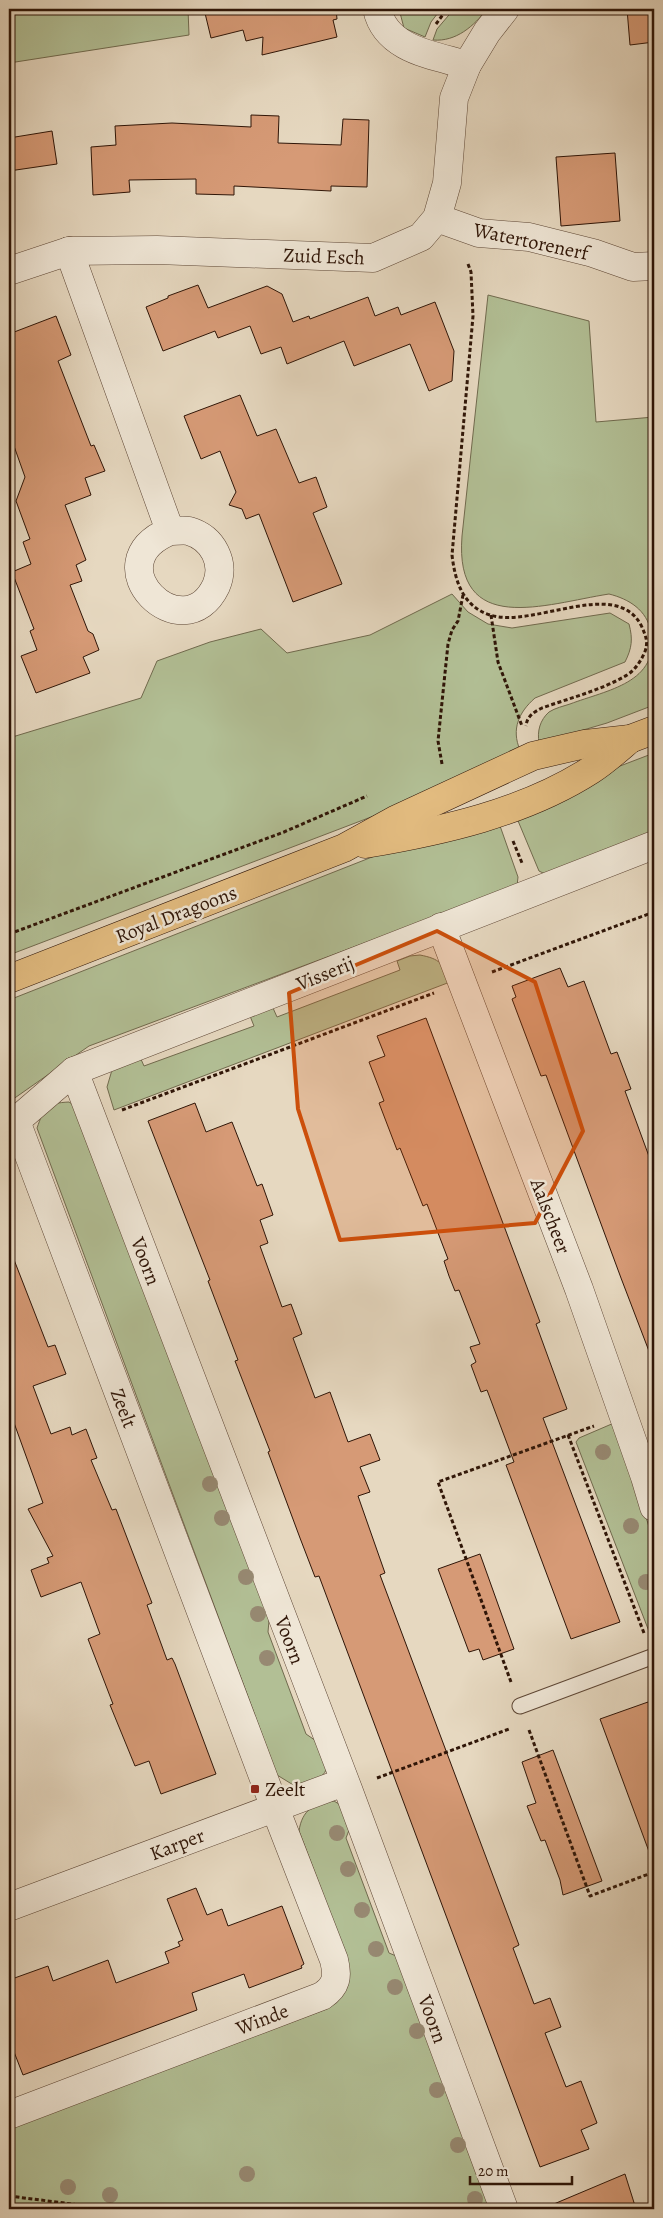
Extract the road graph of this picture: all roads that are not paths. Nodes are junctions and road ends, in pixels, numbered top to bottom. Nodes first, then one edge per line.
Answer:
1 (377, 9) edge
2 (505, 9) edge
3 (467, 65) junction
4 (437, 218) junction
5 (70, 251) junction
6 (654, 266) edge
7 (9, 271) edge
8 (170, 531) dead end
9 (642, 735) edge
10 (654, 844) edge
11 (344, 848) junction
12 (441, 927) junction
13 (9, 979) edge
14 (74, 1071) junction
15 (12, 1122) edge
16 (654, 1507) edge
17 (654, 1656) edge
18 (520, 1706) road end
19 (346, 1785) junction
20 (275, 1808) junction
21 (9, 1908) edge
22 (9, 2115) edge
23 (504, 2209) edge

1 - 3 street
2 - 3 street, Zuid Esch
3 - 4 street, Zuid Esch
4 - 5 street, Zuid Esch
4 - 6 street, Watertorenerf
5 - 7 street, Zuid Esch
5 - 8 street
9 - 11 main road, Royal Dragoons
9 - 11 main road, Royal Dragoons
10 - 12 street, Visserij
11 - 13 main road, Royal Dragoons
12 - 14 street, Visserij
12 - 16 street, Aalscheer
14 - 15 street, Visserij
14 - 19 street, Voorn
15 - 20 street, Zeelt
17 - 18 lane
19 - 20 street, Karper
19 - 23 street, Voorn
20 - 21 street, Karper
20 - 22 street, Winde

